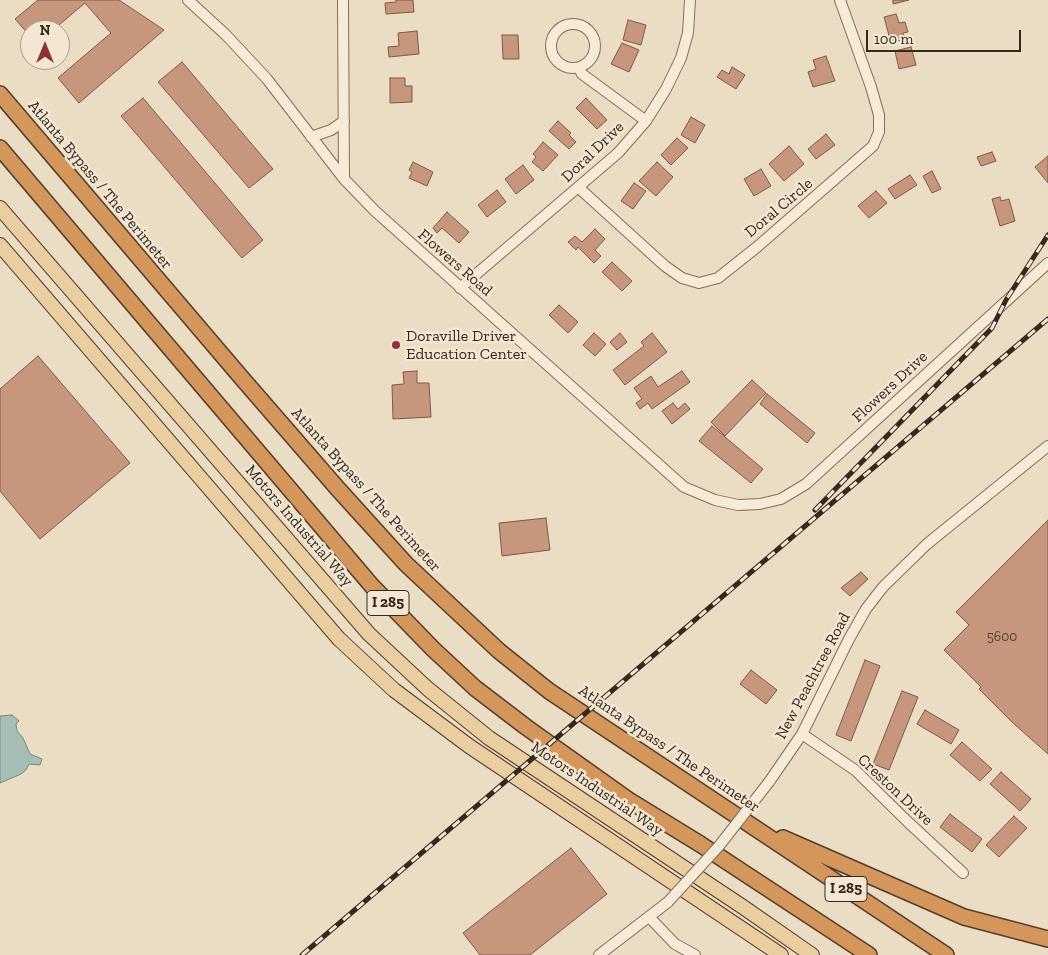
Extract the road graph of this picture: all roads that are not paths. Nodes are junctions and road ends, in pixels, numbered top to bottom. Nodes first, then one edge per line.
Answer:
1 (188, 0) edge
2 (343, 0) edge
3 (690, 0) edge
4 (840, 0) edge
5 (579, 68) junction
6 (0, 94) edge
7 (344, 121) junction
8 (646, 121) junction
9 (311, 136) junction
10 (0, 148) edge
11 (344, 179) junction
12 (579, 188) junction
13 (0, 208) edge
14 (0, 245) edge
15 (1048, 263) edge
16 (460, 288) junction
17 (1048, 446) edge
18 (738, 505) joint
19 (802, 734) junction
20 (747, 823) junction
21 (963, 873) dead end
22 (649, 917) junction
23 (1048, 939) edge
24 (599, 955) edge
25 (695, 955) edge
26 (781, 955) edge
27 (812, 955) edge
28 (869, 955) edge
29 (946, 955) edge

1 - 9 street, Flowers Road
2 - 7 street
3 - 8 street, Doral Drive
4 - 12 street, Doral Circle
5 - 5 street
5 - 8 street
6 - 20 highway, Atlanta Bypass / The Perimeter / I 285
7 - 9 street
7 - 11 street
8 - 12 street, Doral Drive
9 - 11 street, Flowers Road
10 - 28 highway, I 285
11 - 16 street, Flowers Road
12 - 16 street, Doral Drive
13 - 27 main road, Motors Industrial Way
14 - 26 main road
15 - 18 street, Flowers Drive
16 - 18 street, Flowers Road
17 - 19 street, New Peachtree Road
19 - 21 street, Creston Drive
19 - 22 street, New Peachtree Road, bridge
20 - 23 highway
20 - 29 highway, Atlanta Bypass / The Perimeter / I 285
22 - 24 street, New Peachtree Road
22 - 25 street

